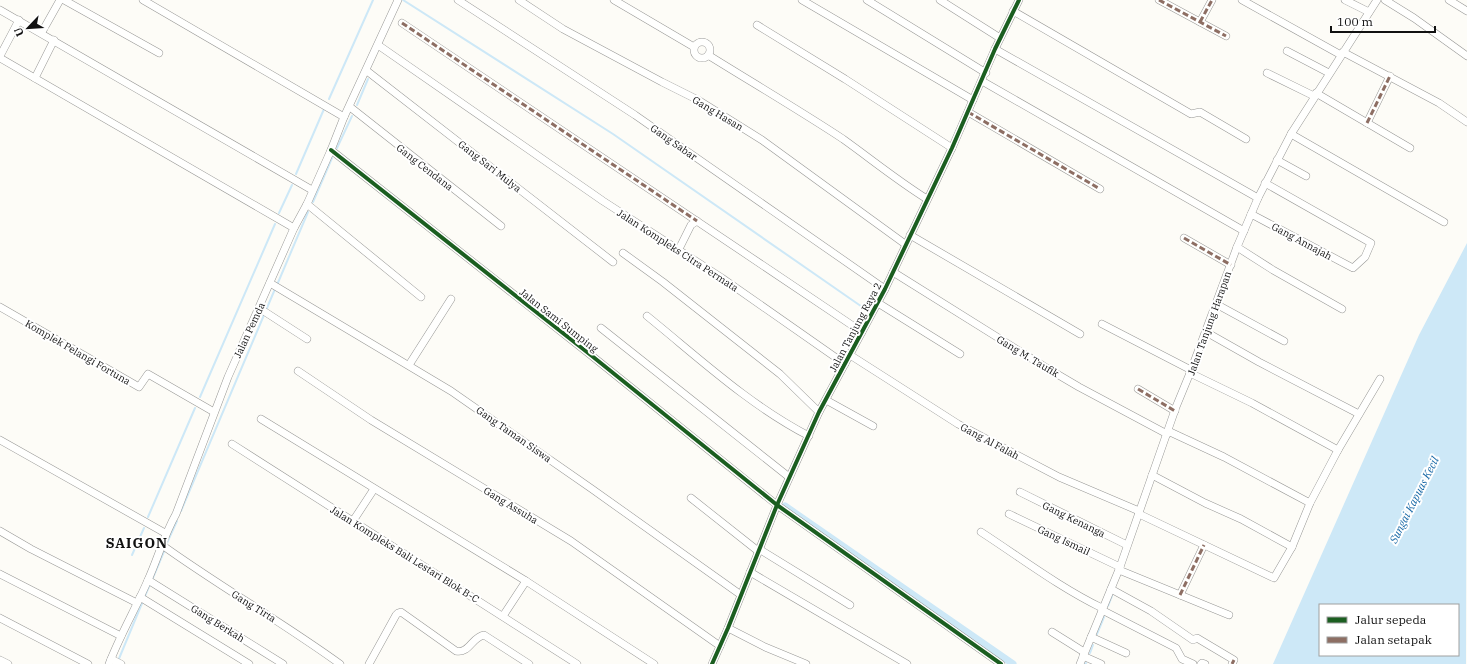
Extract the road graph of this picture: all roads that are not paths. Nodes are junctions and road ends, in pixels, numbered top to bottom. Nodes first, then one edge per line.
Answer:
1 (60, 0) edge
2 (64, 0) edge
3 (143, 0) edge
4 (398, 0) edge
5 (458, 0) edge
6 (519, 0) edge
7 (614, 0) edge
8 (802, 0) edge
9 (867, 0) edge
10 (940, 0) edge
11 (1019, 0) edge
12 (1159, 0) edge
13 (1212, 0) edge
14 (1242, 0) edge
15 (1344, 0) edge
16 (1377, 0) edge
17 (1385, 0) edge
18 (1449, 0) edge
19 (0, 10) edge
20 (1013, 11) junction
21 (1467, 11) edge
22 (1369, 12) junction
23 (19, 20) junction
24 (1200, 22) junction
25 (402, 23) dead end
26 (757, 25) dead end
27 (42, 32) junction
28 (1226, 36) dead end
29 (1000, 38) junction
30 (54, 40) junction
31 (378, 45) junction
32 (694, 47) junction
33 (995, 49) junction
34 (1287, 51) dead end
35 (159, 53) dead end
36 (1342, 53) junction
37 (708, 55) junction
38 (1467, 56) edge
39 (0, 57) edge
40 (366, 71) junction
41 (986, 73) junction
42 (1267, 73) dead end
43 (1329, 73) junction
44 (1390, 76) junction
45 (35, 78) junction
46 (982, 81) junction
47 (1315, 95) junction
48 (973, 100) junction
49 (350, 107) junction
50 (968, 112) junction
51 (344, 117) junction
52 (1467, 122) edge
53 (1367, 123) junction
54 (1290, 134) junction
55 (1246, 139) dead end
56 (952, 148) junction
57 (1410, 148) dead end
58 (331, 150) junction
59 (1277, 160) junction
60 (1306, 176) dead end
61 (1265, 183) junction
62 (1100, 189) dead end
63 (312, 190) junction
64 (1258, 198) junction
65 (928, 199) junction
66 (306, 204) junction
67 (1251, 214) junction
68 (697, 221) junction
69 (1444, 222) dead end
70 (501, 226) dead end
71 (294, 228) junction
72 (1244, 231) junction
73 (910, 235) junction
74 (1184, 238) dead end
75 (905, 244) junction
76 (1237, 247) junction
77 (678, 251) junction
78 (624, 253) dead end
79 (613, 262) dead end
80 (1231, 265) junction
81 (893, 272) junction
82 (275, 286) junction
83 (885, 289) junction
84 (421, 297) dead end
85 (451, 299) dead end
86 (878, 303) junction
87 (1216, 304) junction
88 (0, 307) edge
89 (259, 308) junction
90 (1342, 309) dead end
91 (647, 316) dead end
92 (1102, 324) dead end
93 (601, 328) dead end
94 (862, 332) junction
95 (1206, 332) junction
96 (1080, 334) dead end
97 (307, 339) dead end
98 (1284, 341) dead end
99 (960, 354) dead end
100 (850, 355) junction
101 (845, 364) junction
102 (409, 365) junction
103 (298, 371) dead end
104 (1191, 372) junction
105 (1380, 378) dead end
106 (1138, 389) dead end
107 (826, 400) junction
108 (1175, 411) junction
109 (214, 412) junction
110 (819, 412) junction
111 (1359, 414) junction
112 (261, 419) dead end
113 (873, 426) dead end
114 (1167, 432) junction
115 (809, 436) junction
116 (0, 440) edge
117 (232, 444) dead end
118 (1338, 450) junction
119 (1152, 475) junction
120 (789, 477) junction
121 (374, 489) junction
122 (1020, 492) dead end
123 (690, 498) dead end
124 (1310, 503) junction
125 (777, 505) junction
126 (1139, 513) junction
127 (1009, 514) dead end
128 (353, 521) junction
129 (0, 531) edge
130 (981, 532) dead end
131 (166, 533) junction
132 (1204, 545) junction
133 (164, 546) junction
134 (1128, 546) junction
135 (1292, 547) junction
136 (759, 550) junction
137 (1119, 568) junction
138 (750, 572) junction
139 (0, 574) edge
140 (150, 581) junction
141 (526, 581) junction
142 (1111, 589) junction
143 (741, 595) junction
144 (1180, 595) junction
145 (141, 600) junction
146 (850, 605) dead end
147 (1102, 609) junction
148 (1229, 615) dead end
149 (503, 616) junction
150 (0, 618) edge
151 (728, 628) junction
152 (1052, 632) dead end
153 (121, 636) junction
154 (1091, 637) junction
155 (720, 646) junction
156 (1126, 653) dead end
157 (1084, 654) junction
158 (0, 660) edge
159 (115, 662) edge
160 (1233, 662) edge
161 (8, 664) edge
162 (88, 664) edge
163 (249, 664) edge
164 (283, 664) edge
165 (340, 664) edge
166 (369, 664) edge
167 (529, 664) edge
168 (577, 664) edge
169 (654, 664) edge
170 (712, 664) edge
171 (806, 664) edge
172 (907, 664) edge
173 (1001, 664) edge
174 (1080, 664) edge
175 (1101, 664) edge
176 (1193, 664) edge
177 (1201, 664) edge
178 (1206, 664) edge

1 - 27 street
2 - 35 street
3 - 51 street
4 - 31 street, Jalan Pemda
5 - 83 street, Gang Sabar
6 - 75 street, Gang Hasan
7 - 32 street
8 - 48 street
9 - 41 street
10 - 29 street
11 - 20 street, Jalan Tanjung Raya 2
12 - 24 street
13 - 24 street
14 - 36 street
15 - 22 street
16 - 22 street, Jalan Tanjung Harapan
17 - 38 street
18 - 21 street
19 - 23 street
20 - 29 street, Jalan Tanjung Raya 2
20 - 55 street
22 - 36 street, Jalan Tanjung Harapan
23 - 27 street
23 - 39 street
24 - 28 street
25 - 68 street
26 - 56 street
27 - 30 street
29 - 33 street, Jalan Tanjung Raya 2
30 - 45 street
30 - 63 street
31 - 40 street, Jalan Pemda
31 - 77 street, Jalan Kompleks Citra Permata
32 - 37 street
32 - 37 street
33 - 41 street, Jalan Tanjung Raya 2
33 - 64 street
34 - 43 street
36 - 43 street, Jalan Tanjung Harapan
36 - 44 street
37 - 65 street
39 - 45 street
40 - 49 street, Jalan Pemda
40 - 79 street, Gang Sari Mulya
41 - 46 street, Jalan Tanjung Raya 2
42 - 47 street
43 - 47 street, Jalan Tanjung Harapan
44 - 52 street
44 - 53 street
45 - 71 street
46 - 48 street, Jalan Tanjung Raya 2
46 - 72 street
47 - 53 street
47 - 54 street, Jalan Tanjung Harapan
48 - 50 street, Jalan Tanjung Raya 2
49 - 51 street, Jalan Pemda
49 - 70 street, Gang Cendana
50 - 56 street, Jalan Tanjung Raya 2
50 - 62 street
51 - 58 street, Jalan Pemda
53 - 57 street
54 - 59 street, Jalan Tanjung Harapan
54 - 69 street
56 - 65 street, Jalan Tanjung Raya 2
58 - 63 street, Jalan Pemda
58 - 125 street, Jalan Sami Sumping
59 - 60 street
59 - 61 street, Jalan Tanjung Harapan
61 - 64 street, Jalan Tanjung Harapan
61 - 67 street, Gang Annajah
63 - 66 street, Jalan Pemda
64 - 67 street, Jalan Tanjung Harapan
65 - 73 street, Jalan Tanjung Raya 2
66 - 71 street, Jalan Pemda
66 - 84 street
67 - 72 street, Jalan Tanjung Harapan
68 - 77 street
68 - 94 street
71 - 82 street, Jalan Pemda
72 - 76 street, Jalan Tanjung Harapan
73 - 75 street, Jalan Tanjung Raya 2
73 - 96 street
74 - 80 street
75 - 81 street, Jalan Tanjung Raya 2
76 - 80 street, Jalan Tanjung Harapan
76 - 90 street
77 - 101 street, Jalan Kompleks Citra Permata
78 - 110 street
80 - 87 street, Jalan Tanjung Harapan
81 - 83 street, Jalan Tanjung Raya 2
81 - 114 street, Gang M. Taufik
82 - 89 street, Jalan Pemda
82 - 102 street, Gang Taman Siswa
83 - 86 street, Jalan Tanjung Raya 2
85 - 102 street
86 - 94 street, Jalan Tanjung Raya 2
86 - 99 street
87 - 95 street, Jalan Tanjung Harapan
87 - 98 street
88 - 109 street, Komplek Pelangi Fortuna
89 - 97 street
89 - 109 street, Jalan Pemda
91 - 115 street
92 - 104 street
93 - 120 street
94 - 100 street, Jalan Tanjung Raya 2
95 - 104 street, Jalan Tanjung Harapan
95 - 111 street
100 - 101 street, Jalan Tanjung Raya 2
100 - 126 street, Gang Al Falah
101 - 107 street, Jalan Tanjung Raya 2
102 - 143 street, Gang Taman Siswa
103 - 155 street, Gang Assuha
104 - 108 street, Jalan Tanjung Harapan
104 - 118 street
105 - 111 street
106 - 108 street
107 - 110 street, Jalan Tanjung Raya 2
107 - 113 street
108 - 114 street, Jalan Tanjung Harapan
109 - 131 street, Jalan Pemda
110 - 115 street, Jalan Tanjung Raya 2
111 - 118 street
112 - 121 street
114 - 119 street, Jalan Tanjung Harapan
114 - 124 street, Gang M. Taufik
115 - 120 street, Jalan Tanjung Raya 2
116 - 131 street
117 - 128 street, Jalan Kompleks Bali Lestari Blok B-C
118 - 124 street
119 - 126 street, Jalan Tanjung Harapan
119 - 135 street
120 - 125 street, Jalan Tanjung Raya 2
121 - 128 street
121 - 141 street
122 - 134 street, Gang Kenanga
123 - 136 street
124 - 135 street
125 - 136 street, Jalan Tanjung Raya 2
125 - 173 street, Jalan Sami Sumping
126 - 132 street, Gang Al Falah
126 - 134 street, Jalan Tanjung Harapan
127 - 137 street, Gang Ismail
128 - 149 street, Jalan Kompleks Bali Lestari Blok B-C
129 - 145 street
130 - 147 street
131 - 133 street, Jalan Pemda
132 - 135 street, Gang Al Falah
132 - 144 street
133 - 140 street, Jalan Pemda
133 - 165 street, Gang Tirta
134 - 137 street, Jalan Tanjung Harapan
136 - 138 street, Jalan Tanjung Raya 2
136 - 146 street
137 - 142 street, Jalan Tanjung Harapan
137 - 144 street, Gang Ismail
138 - 143 street, Jalan Tanjung Raya 2
138 - 172 street
139 - 153 street
140 - 145 street, Jalan Pemda
140 - 164 street, Gang Berkah
141 - 149 street
141 - 169 street
142 - 147 street, Jalan Tanjung Harapan
142 - 160 street
143 - 151 street, Jalan Tanjung Raya 2
144 - 148 street, Gang Ismail
145 - 153 street, Jalan Pemda
145 - 163 street
147 - 154 street, Jalan Tanjung Harapan
147 - 176 street
149 - 168 street, Jalan Kompleks Bali Lestari Blok B-C
150 - 162 street
151 - 155 street, Jalan Tanjung Raya 2
151 - 171 street
152 - 157 street
153 - 159 street, Jalan Pemda
154 - 156 street
154 - 157 street, Jalan Tanjung Harapan
155 - 170 street, Jalan Tanjung Raya 2
157 - 174 street, Jalan Tanjung Harapan
157 - 175 street
158 - 161 street
166 - 167 street
177 - 178 street

